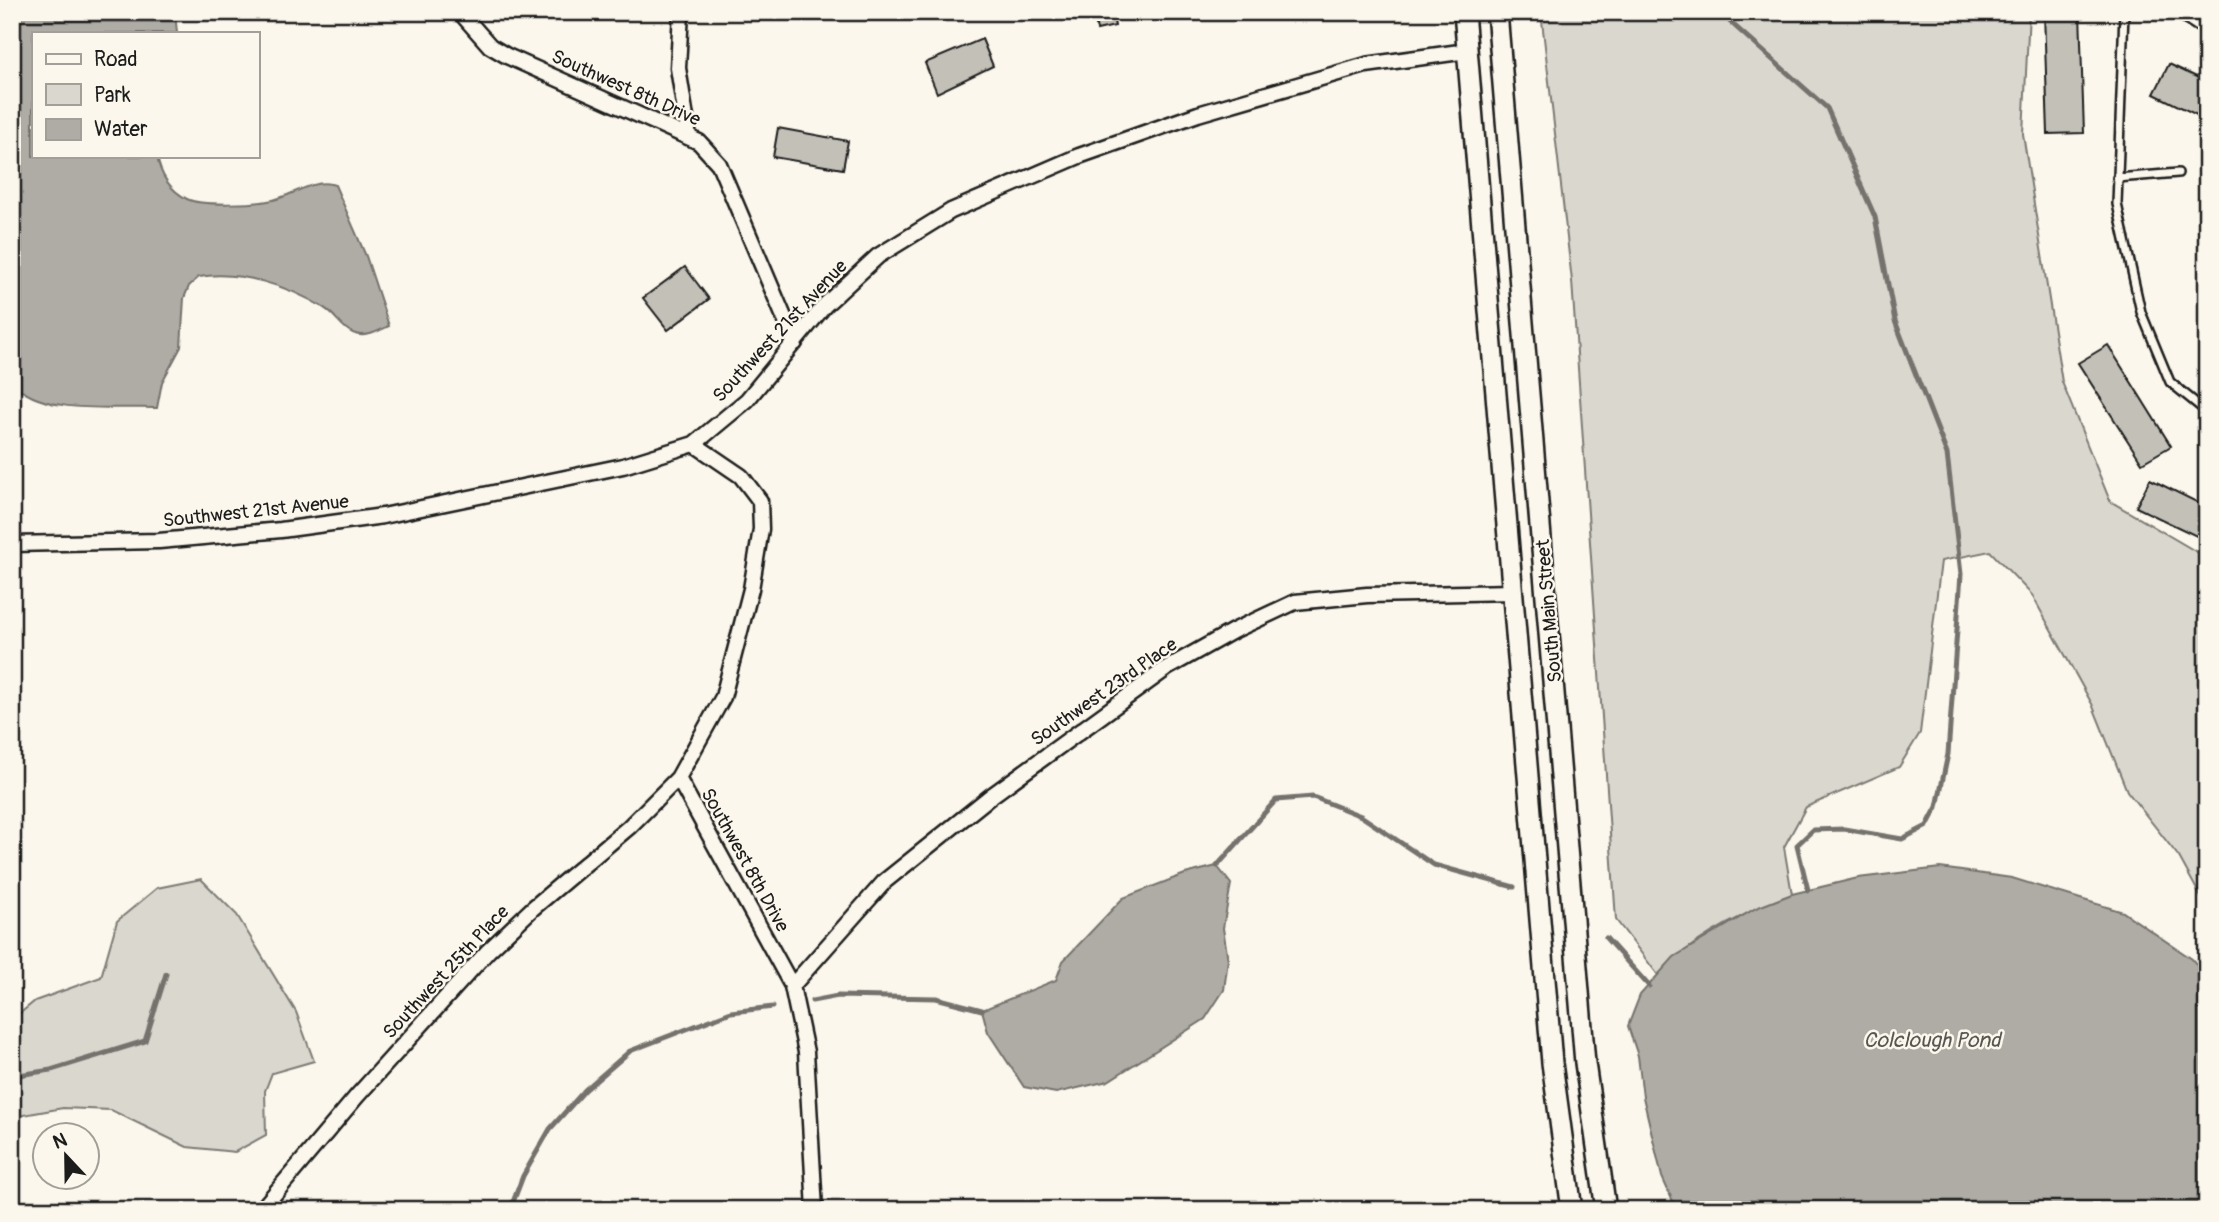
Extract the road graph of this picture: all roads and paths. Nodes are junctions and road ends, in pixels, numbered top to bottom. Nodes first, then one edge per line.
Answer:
1 (460, 12) edge
2 (681, 12) edge
3 (1464, 12) edge
4 (1497, 12) edge
5 (2124, 12) edge
6 (2175, 12) edge
7 (2207, 33) edge
8 (1467, 51) junction
9 (1500, 52) junction
10 (689, 136) junction
11 (2178, 173) dead end
12 (2117, 178) junction
13 (795, 343) junction
14 (2207, 412) edge
15 (694, 444) junction
16 (12, 544) edge
17 (1548, 591) junction
18 (1514, 592) junction
19 (678, 778) junction
20 (792, 986) junction
21 (261, 1210) edge
22 (815, 1210) edge
23 (1572, 1210) edge
24 (1606, 1210) edge

1 - 10 street, Southwest 8th Drive
2 - 10 street
3 - 8 main road, South Main Street
4 - 9 main road, South Main Street
5 - 12 lane
6 - 7 lane
8 - 9 main road
8 - 13 street, Southwest 21st Avenue
8 - 18 main road, South Main Street
9 - 17 main road, South Main Street
10 - 13 street, Southwest 8th Drive
11 - 12 lane
12 - 14 lane
13 - 15 street, Southwest 21st Avenue
15 - 16 street, Southwest 21st Avenue
15 - 19 street, Southwest 8th Drive
17 - 18 main road
17 - 24 main road, South Main Street
18 - 20 street, Southwest 23rd Place
18 - 23 main road, South Main Street
19 - 20 street, Southwest 8th Drive
19 - 21 street, Southwest 25th Place
20 - 22 street, Southwest 8th Drive

